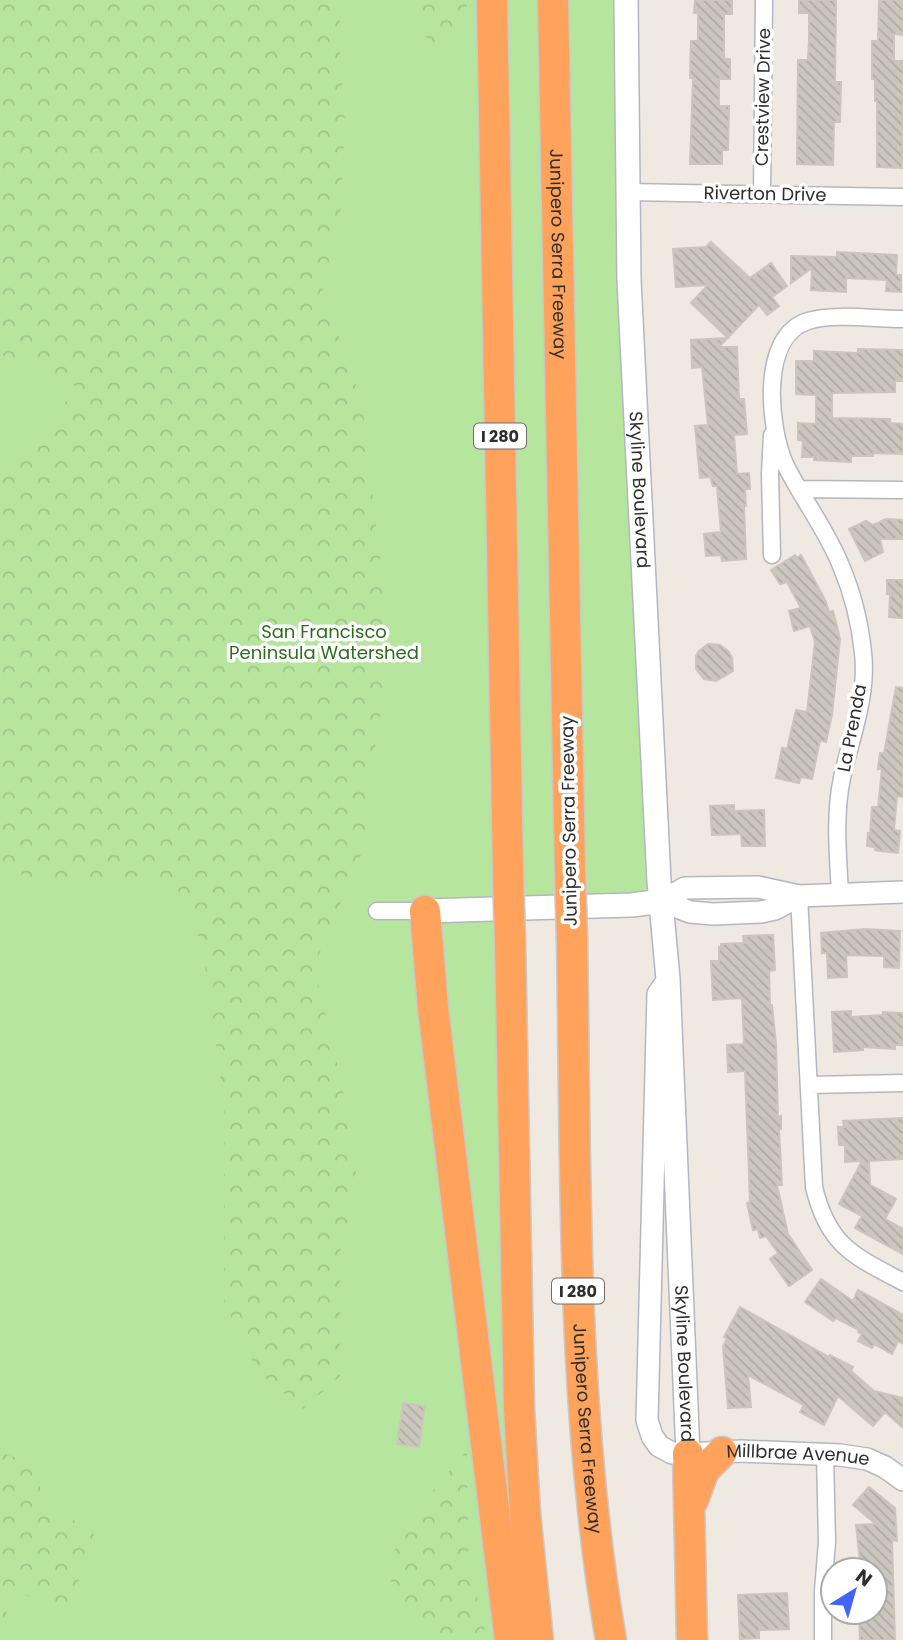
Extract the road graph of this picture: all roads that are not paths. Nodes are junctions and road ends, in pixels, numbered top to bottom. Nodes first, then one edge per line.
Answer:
1 (492, 0) edge
2 (554, 0) edge
3 (626, 0) edge
4 (764, 0) edge
5 (627, 192) junction
6 (762, 194) junction
7 (903, 197) edge
8 (903, 319) edge
9 (774, 412) junction
10 (799, 489) junction
11 (903, 490) edge
12 (772, 555) dead end
13 (903, 892) edge
14 (840, 894) junction
15 (799, 896) junction
16 (662, 901) junction
17 (377, 911) dead end
18 (425, 911) junction
19 (668, 979) junction
20 (903, 1083) edge
21 (809, 1085) junction
22 (903, 1282) edge
23 (722, 1452) junction
24 (688, 1454) junction
25 (825, 1454) junction
26 (903, 1480) edge
27 (689, 1521) junction
28 (510, 1640) edge
29 (538, 1640) edge
30 (611, 1640) edge
31 (692, 1640) edge
32 (823, 1640) edge

1 - 29 highway, I 280, bridge
2 - 30 highway, Junipero Serra Freeway / I 280, bridge
3 - 5 main road, Skyline Boulevard
4 - 6 street, Crestview Drive
5 - 6 street, Riverton Drive
5 - 16 main road, Skyline Boulevard
6 - 7 street, Riverton Drive
8 - 9 street, La Prenda
9 - 10 street, La Prenda
9 - 12 street, La Prenda
10 - 11 street
10 - 14 street, La Prenda
13 - 14 street
14 - 15 street
15 - 16 street
15 - 21 street
16 - 18 main road
16 - 19 main road, Skyline Boulevard
17 - 18 street
18 - 28 highway
19 - 24 main road, Skyline Boulevard
19 - 24 street, Skyline Boulevard
20 - 21 street
21 - 22 street
23 - 24 street, Millbrae Avenue
23 - 25 street, Millbrae Avenue
23 - 27 highway
24 - 27 highway
25 - 26 street, Millbrae Avenue
25 - 32 street
27 - 31 highway

